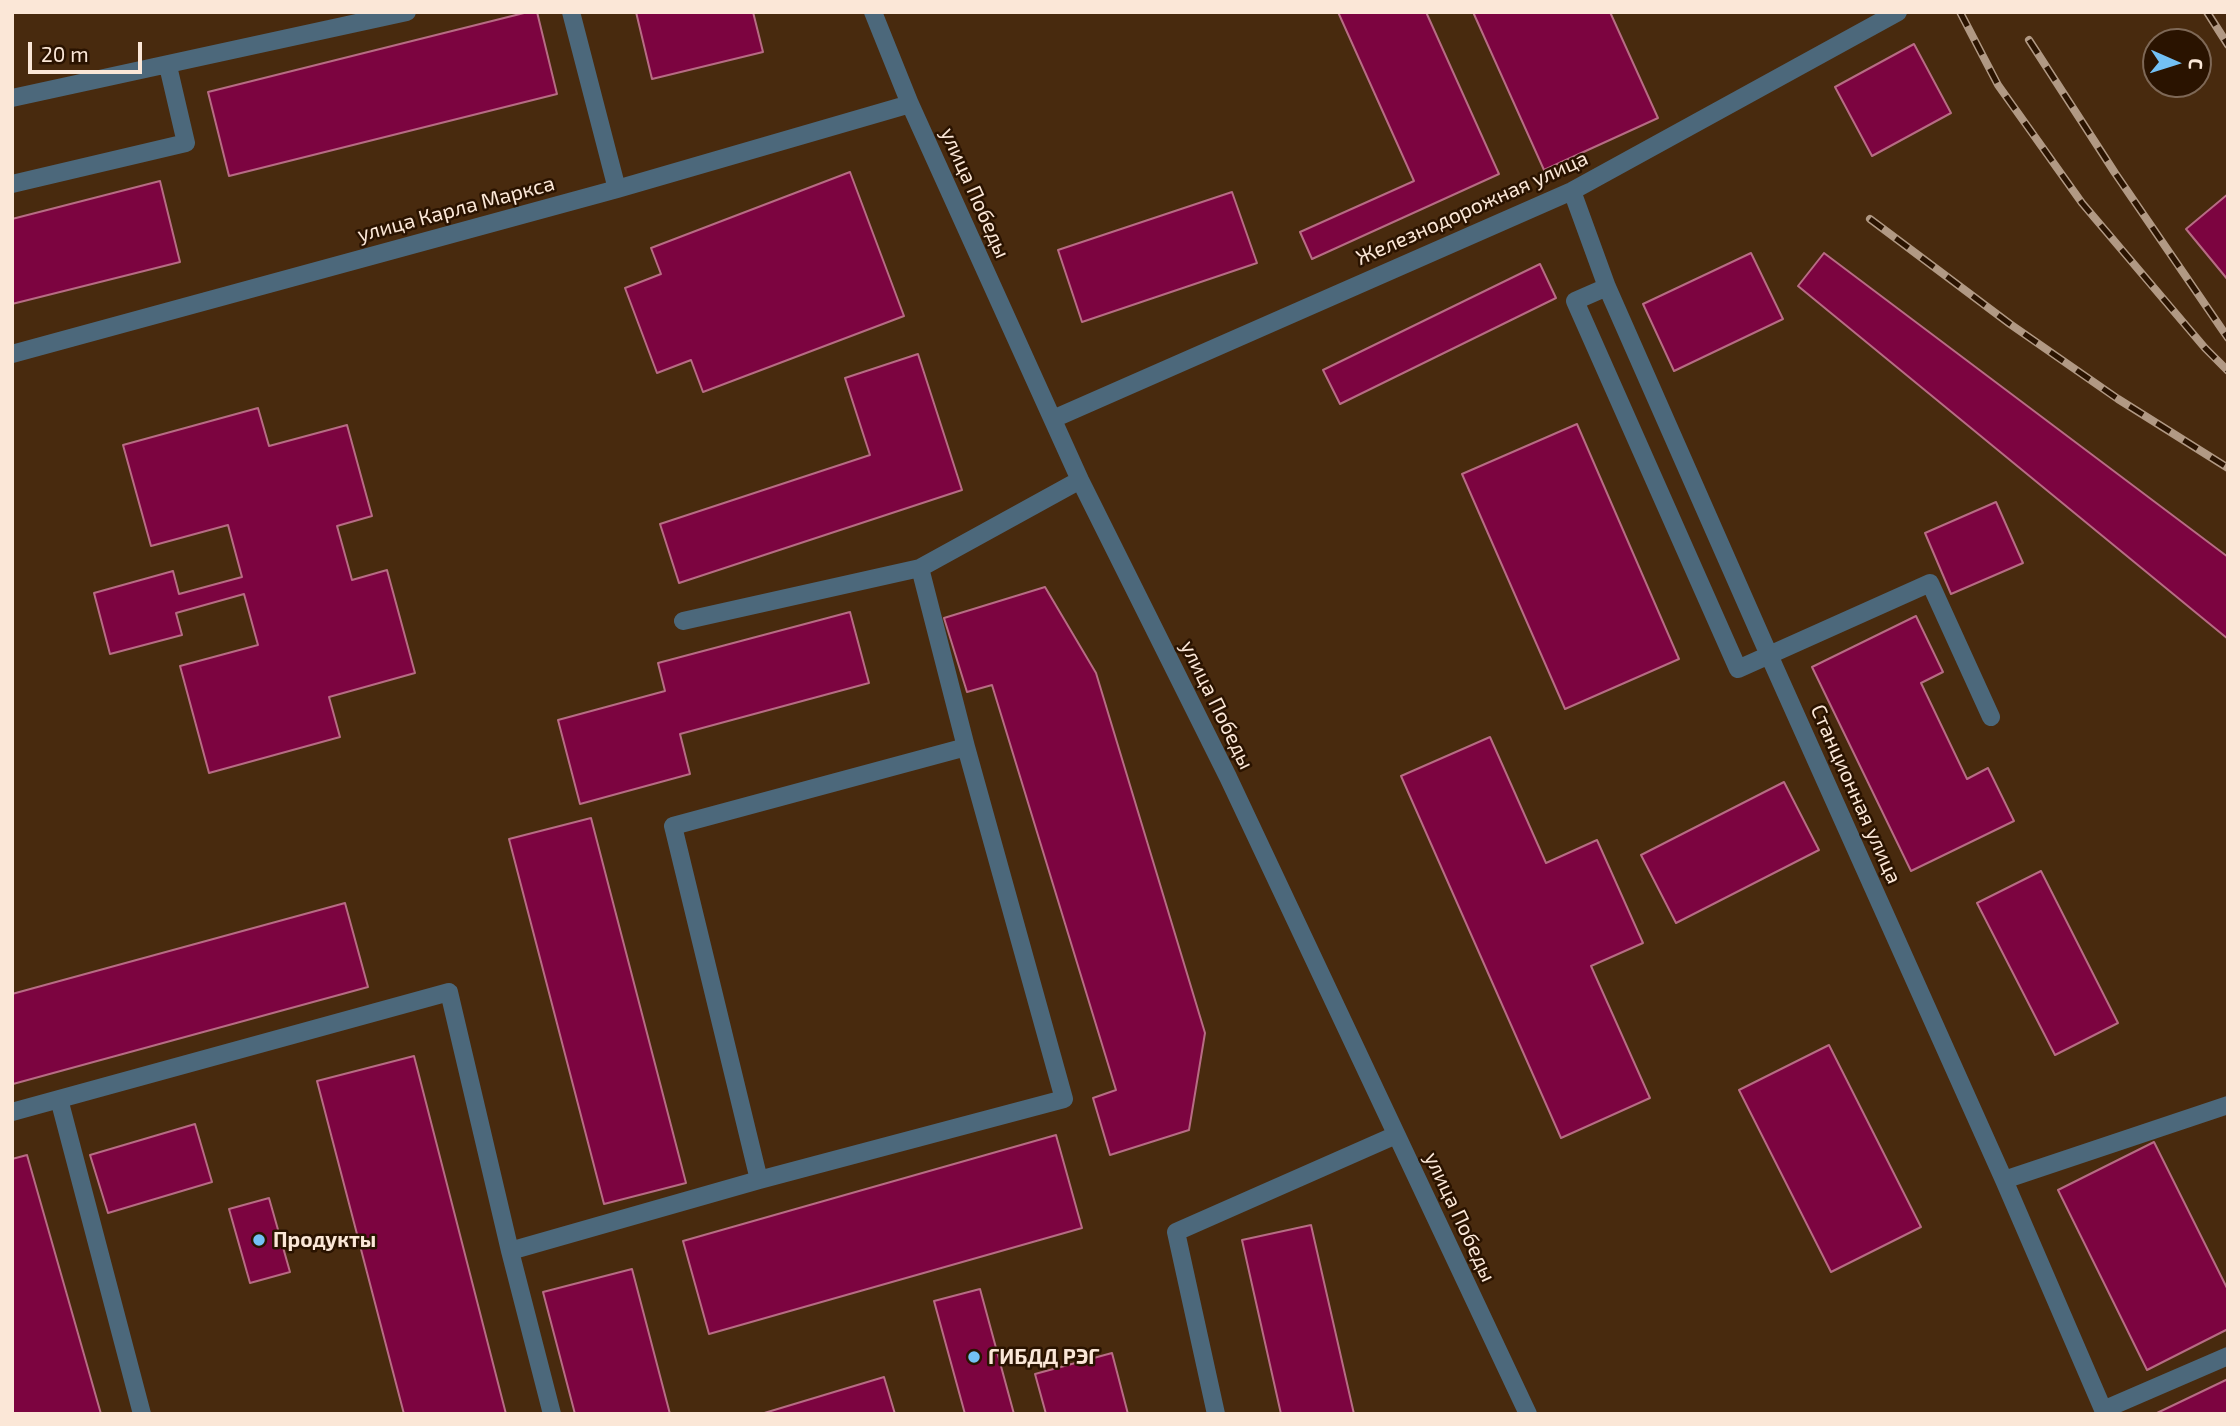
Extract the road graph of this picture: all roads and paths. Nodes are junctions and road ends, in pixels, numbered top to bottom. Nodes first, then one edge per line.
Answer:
1 (407, 12) edge
2 (570, 12) edge
3 (873, 12) edge
4 (1896, 13) edge
5 (169, 66) junction
6 (12, 98) edge
7 (910, 104) junction
8 (12, 184) edge
9 (617, 189) junction
10 (1572, 191) junction
11 (1607, 287) junction
12 (12, 354) edge
13 (1053, 419) junction
14 (1080, 480) junction
15 (920, 568) junction
16 (682, 621) dead end
17 (1769, 655) junction
18 (1991, 717) dead end
19 (966, 747) junction
20 (60, 1099) junction
21 (2228, 1105) edge
22 (12, 1112) edge
23 (1396, 1135) junction
24 (759, 1180) junction
25 (2004, 1180) junction
26 (510, 1251) junction
27 (2228, 1356) edge
28 (2104, 1412) edge
29 (142, 1414) edge
30 (552, 1414) edge
31 (1216, 1414) edge
32 (1528, 1414) edge

1 - 5 street
2 - 9 street
3 - 7 street, улица Победы
4 - 10 street, Железнодорожная улица
5 - 6 street
5 - 8 street
7 - 9 street, улица Карла Маркса
7 - 13 street, улица Победы
9 - 12 street, улица Карла Маркса
10 - 11 street, Станционная улица
10 - 13 street, Железнодорожная улица
11 - 17 street, Станционная улица
11 - 17 street
13 - 14 street, улица Победы
14 - 15 street
14 - 23 street, улица Победы
15 - 16 street
15 - 19 street
17 - 18 street
17 - 25 street, Станционная улица
19 - 24 street
19 - 24 street
20 - 22 street
20 - 26 street
20 - 29 street
21 - 25 street
23 - 31 street
23 - 32 street, улица Победы
24 - 26 street
25 - 28 street, Станционная улица
26 - 30 street
27 - 28 street

